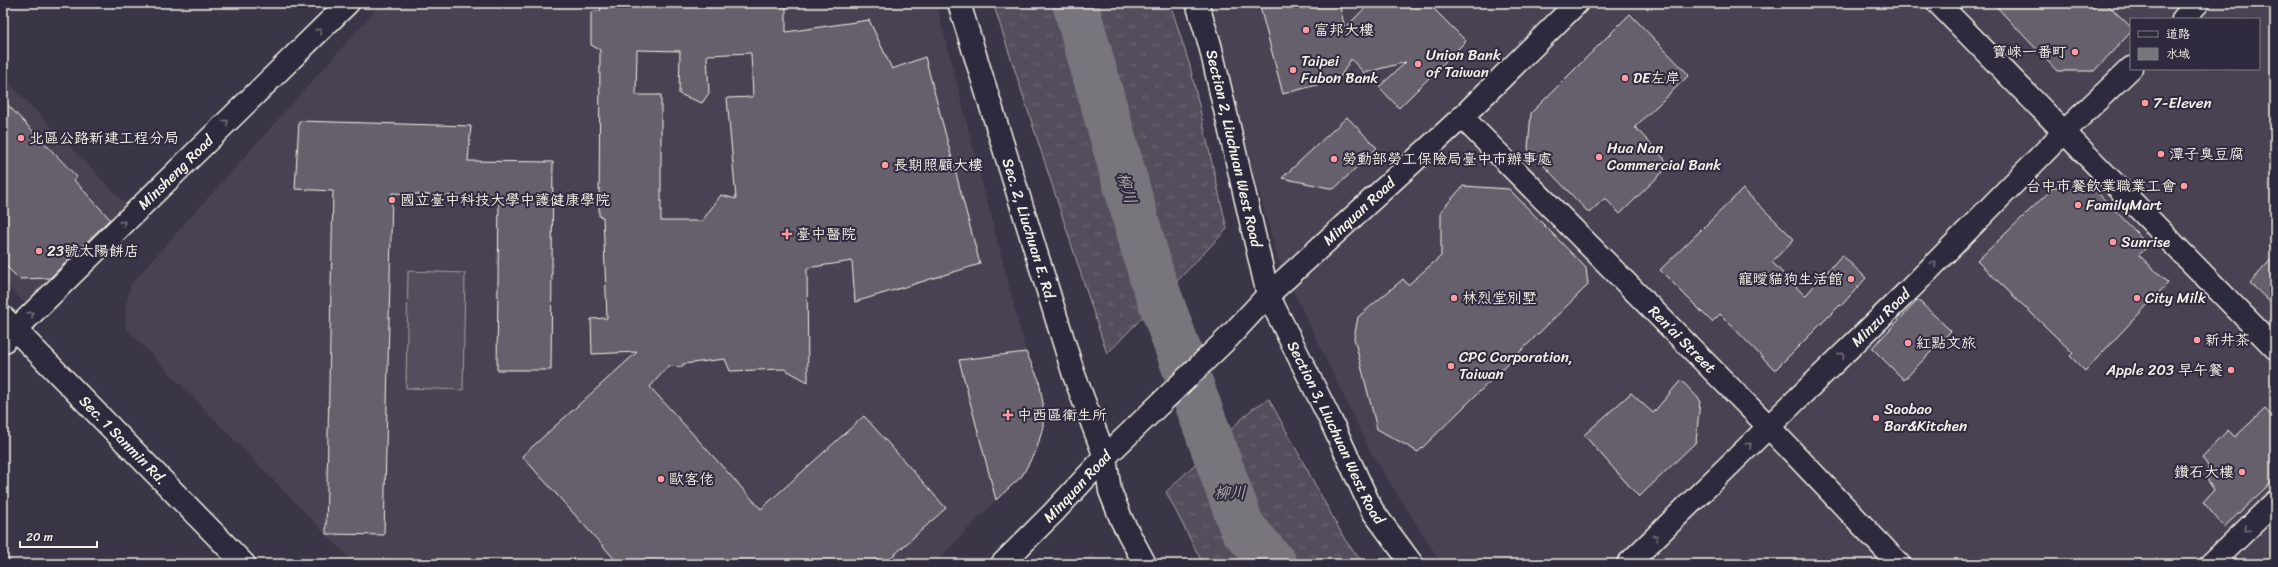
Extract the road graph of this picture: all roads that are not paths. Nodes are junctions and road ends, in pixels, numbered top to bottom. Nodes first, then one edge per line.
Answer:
1 (348, 3) edge
2 (959, 3) edge
3 (1197, 3) edge
4 (1577, 3) edge
5 (1938, 3) edge
6 (2198, 3) edge
7 (2183, 18) edge
8 (2130, 69) edge
9 (1462, 117) junction
10 (2065, 131) junction
11 (1268, 295) junction
12 (7, 329) edge
13 (2275, 348) edge
14 (1768, 426) junction
15 (1105, 456) junction
16 (2275, 502) edge
17 (244, 564) edge
18 (1002, 564) edge
19 (1145, 564) edge
20 (1412, 564) edge
21 (1628, 564) edge
22 (1899, 564) edge
23 (2211, 564) edge

12 -> 1 street, Minsheng Road
2 - 15 street, Sec. 2, Liuchuan E. Rd.
3 - 11 street, Section 2, Liuchuan West Road
4 - 9 street, Minquan Road
5 - 10 street
6 - 7 street
8 - 10 street, Minzu Road
9 - 11 street, Minquan Road
9 - 14 street, Ren’ai Street
10 - 13 street
14 -> 10 street, Minzu Road
11 - 15 street, Minquan Road
11 - 20 street, Section 3, Liuchuan West Road
12 - 17 street, Sec. 1 Sanmin Rd.
21 -> 14 street, Minzu Road
14 - 22 street, Ren’ai Street
15 - 18 street, Minquan Road
15 - 19 street, Sec. 2, Liuchuan E. Rd.
16 -> 23 street

